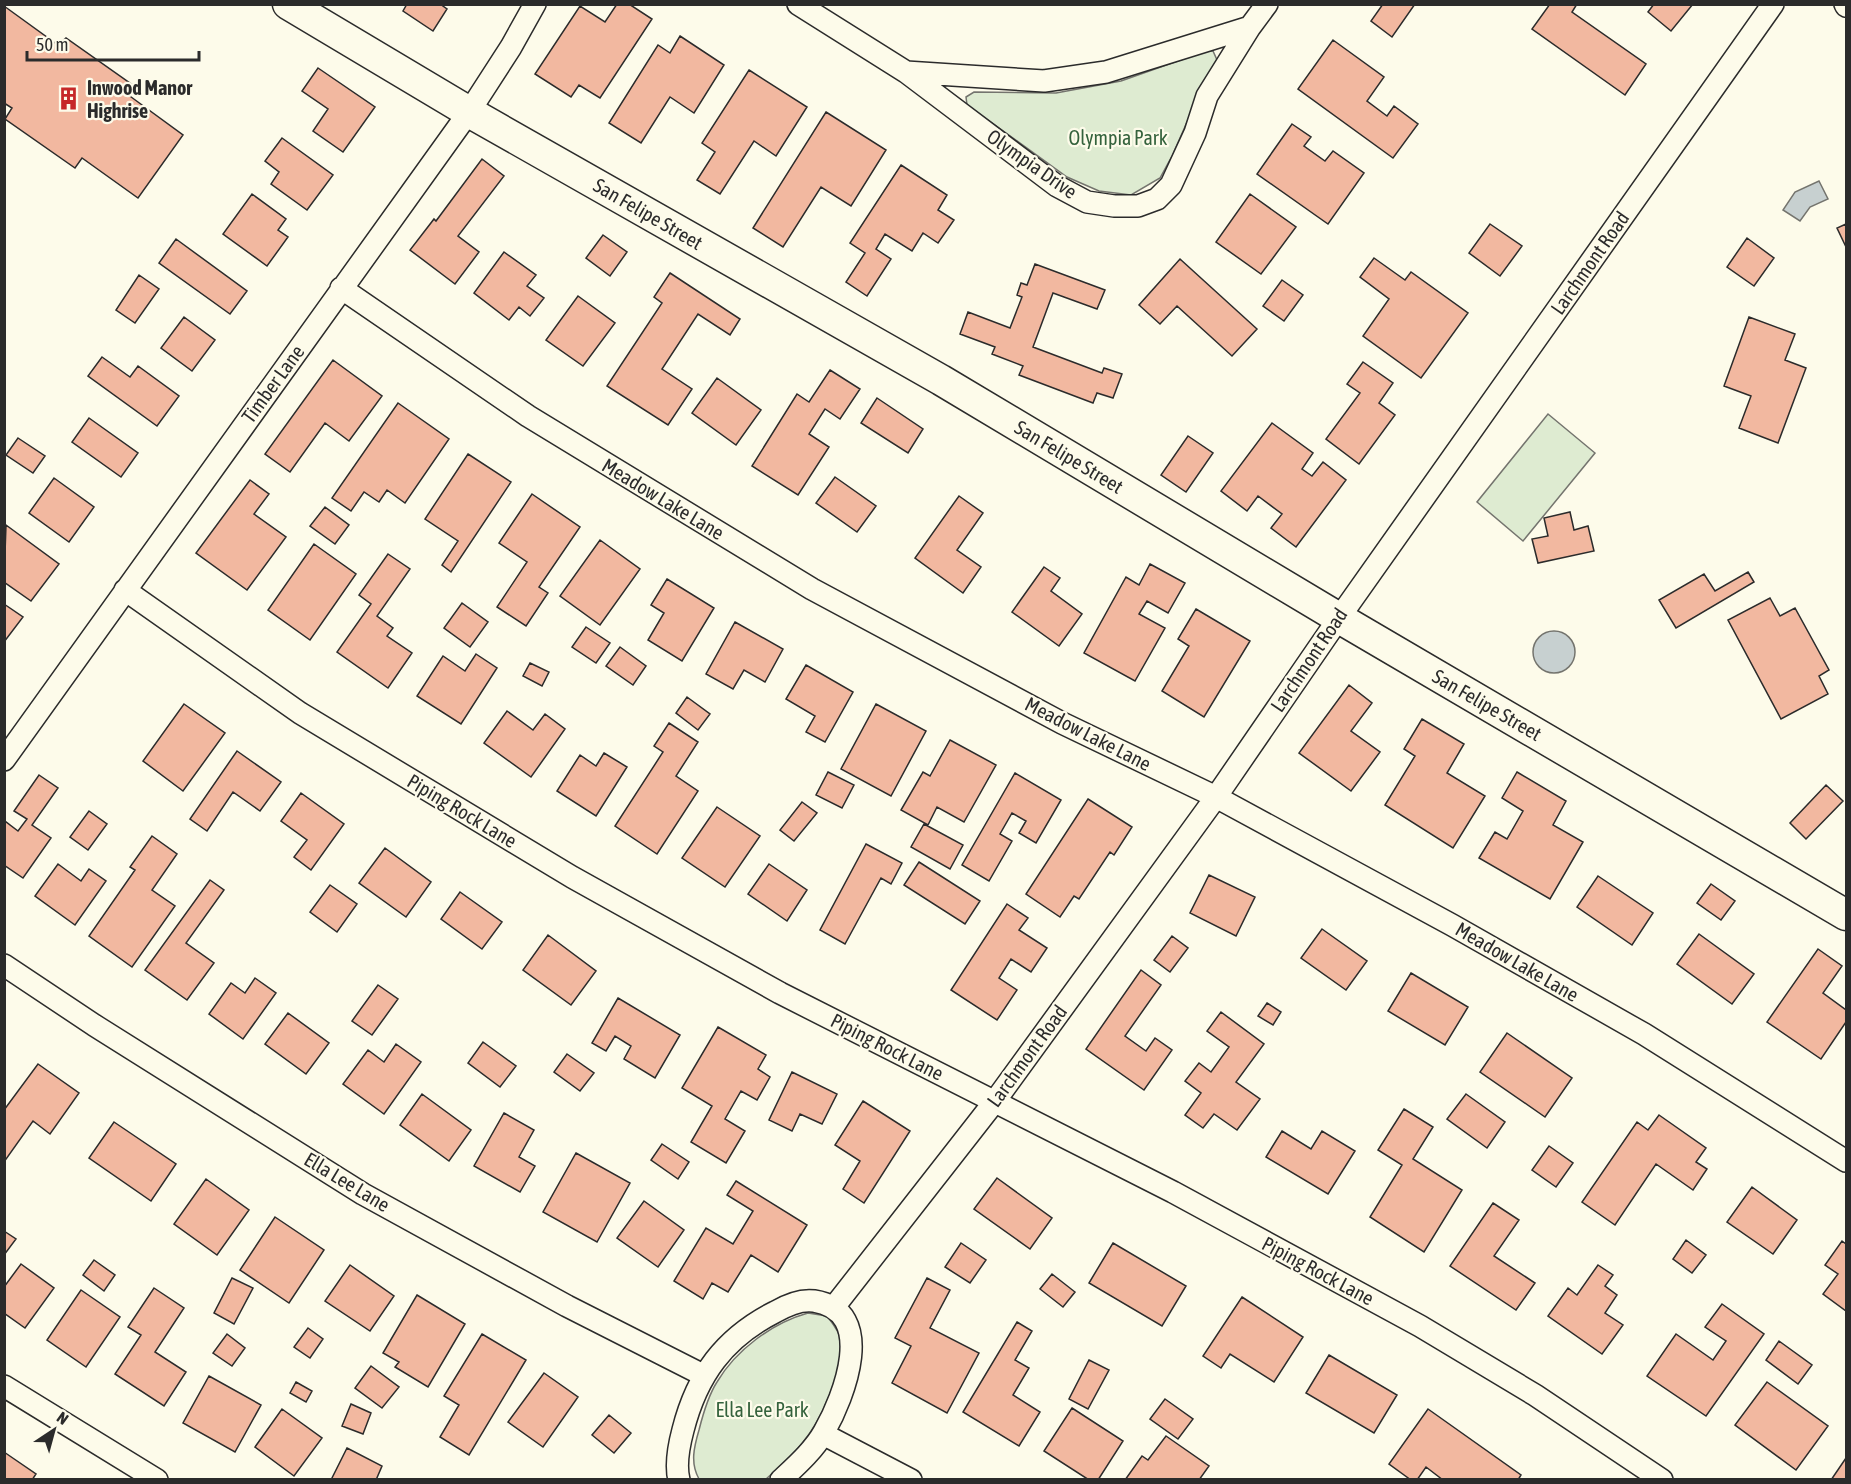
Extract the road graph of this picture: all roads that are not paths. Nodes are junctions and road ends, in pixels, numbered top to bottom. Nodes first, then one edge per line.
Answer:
1 (288, 4) edge
2 (535, 4) edge
3 (798, 4) edge
4 (1267, 4) edge
5 (1773, 4) edge
6 (1250, 27) junction
7 (906, 72) junction
8 (469, 112) junction
9 (341, 288) junction
10 (126, 590) junction
11 (1338, 618) junction
12 (4, 760) edge
13 (1216, 797) junction
14 (1846, 915) edge
15 (4, 965) edge
16 (995, 1101) junction
17 (1846, 1161) edge
18 (834, 1307) junction
19 (703, 1375) junction
20 (4, 1386) edge
21 (823, 1434) junction
22 (157, 1479) edge
23 (679, 1479) edge
24 (781, 1479) edge
25 (911, 1479) edge
26 (1662, 1479) edge

1 - 8 main road, San Felipe Street
2 - 8 street, Timber Lane
3 - 7 street, Olympia Drive
4 - 6 street, Olympia Drive
5 - 11 street, Larchmont Road
6 - 7 street, Olympia Drive
6 - 7 street, Olympia Drive
8 - 9 street, Timber Lane
8 - 11 main road, San Felipe Street
9 - 10 street, Timber Lane
9 - 13 street, Meadow Lake Lane
10 - 12 street, Timber Lane
10 - 16 street, Piping Rock Lane
11 - 13 street, Larchmont Road
11 - 14 main road, San Felipe Street
13 - 16 street, Larchmont Road
13 - 17 street, Meadow Lake Lane
15 - 19 street, Ella Lee Lane
16 - 18 street, Larchmont Road
16 - 26 street, Piping Rock Lane
18 - 19 street
18 - 21 street
19 - 23 street
20 - 22 street
21 - 24 street
21 - 25 street

